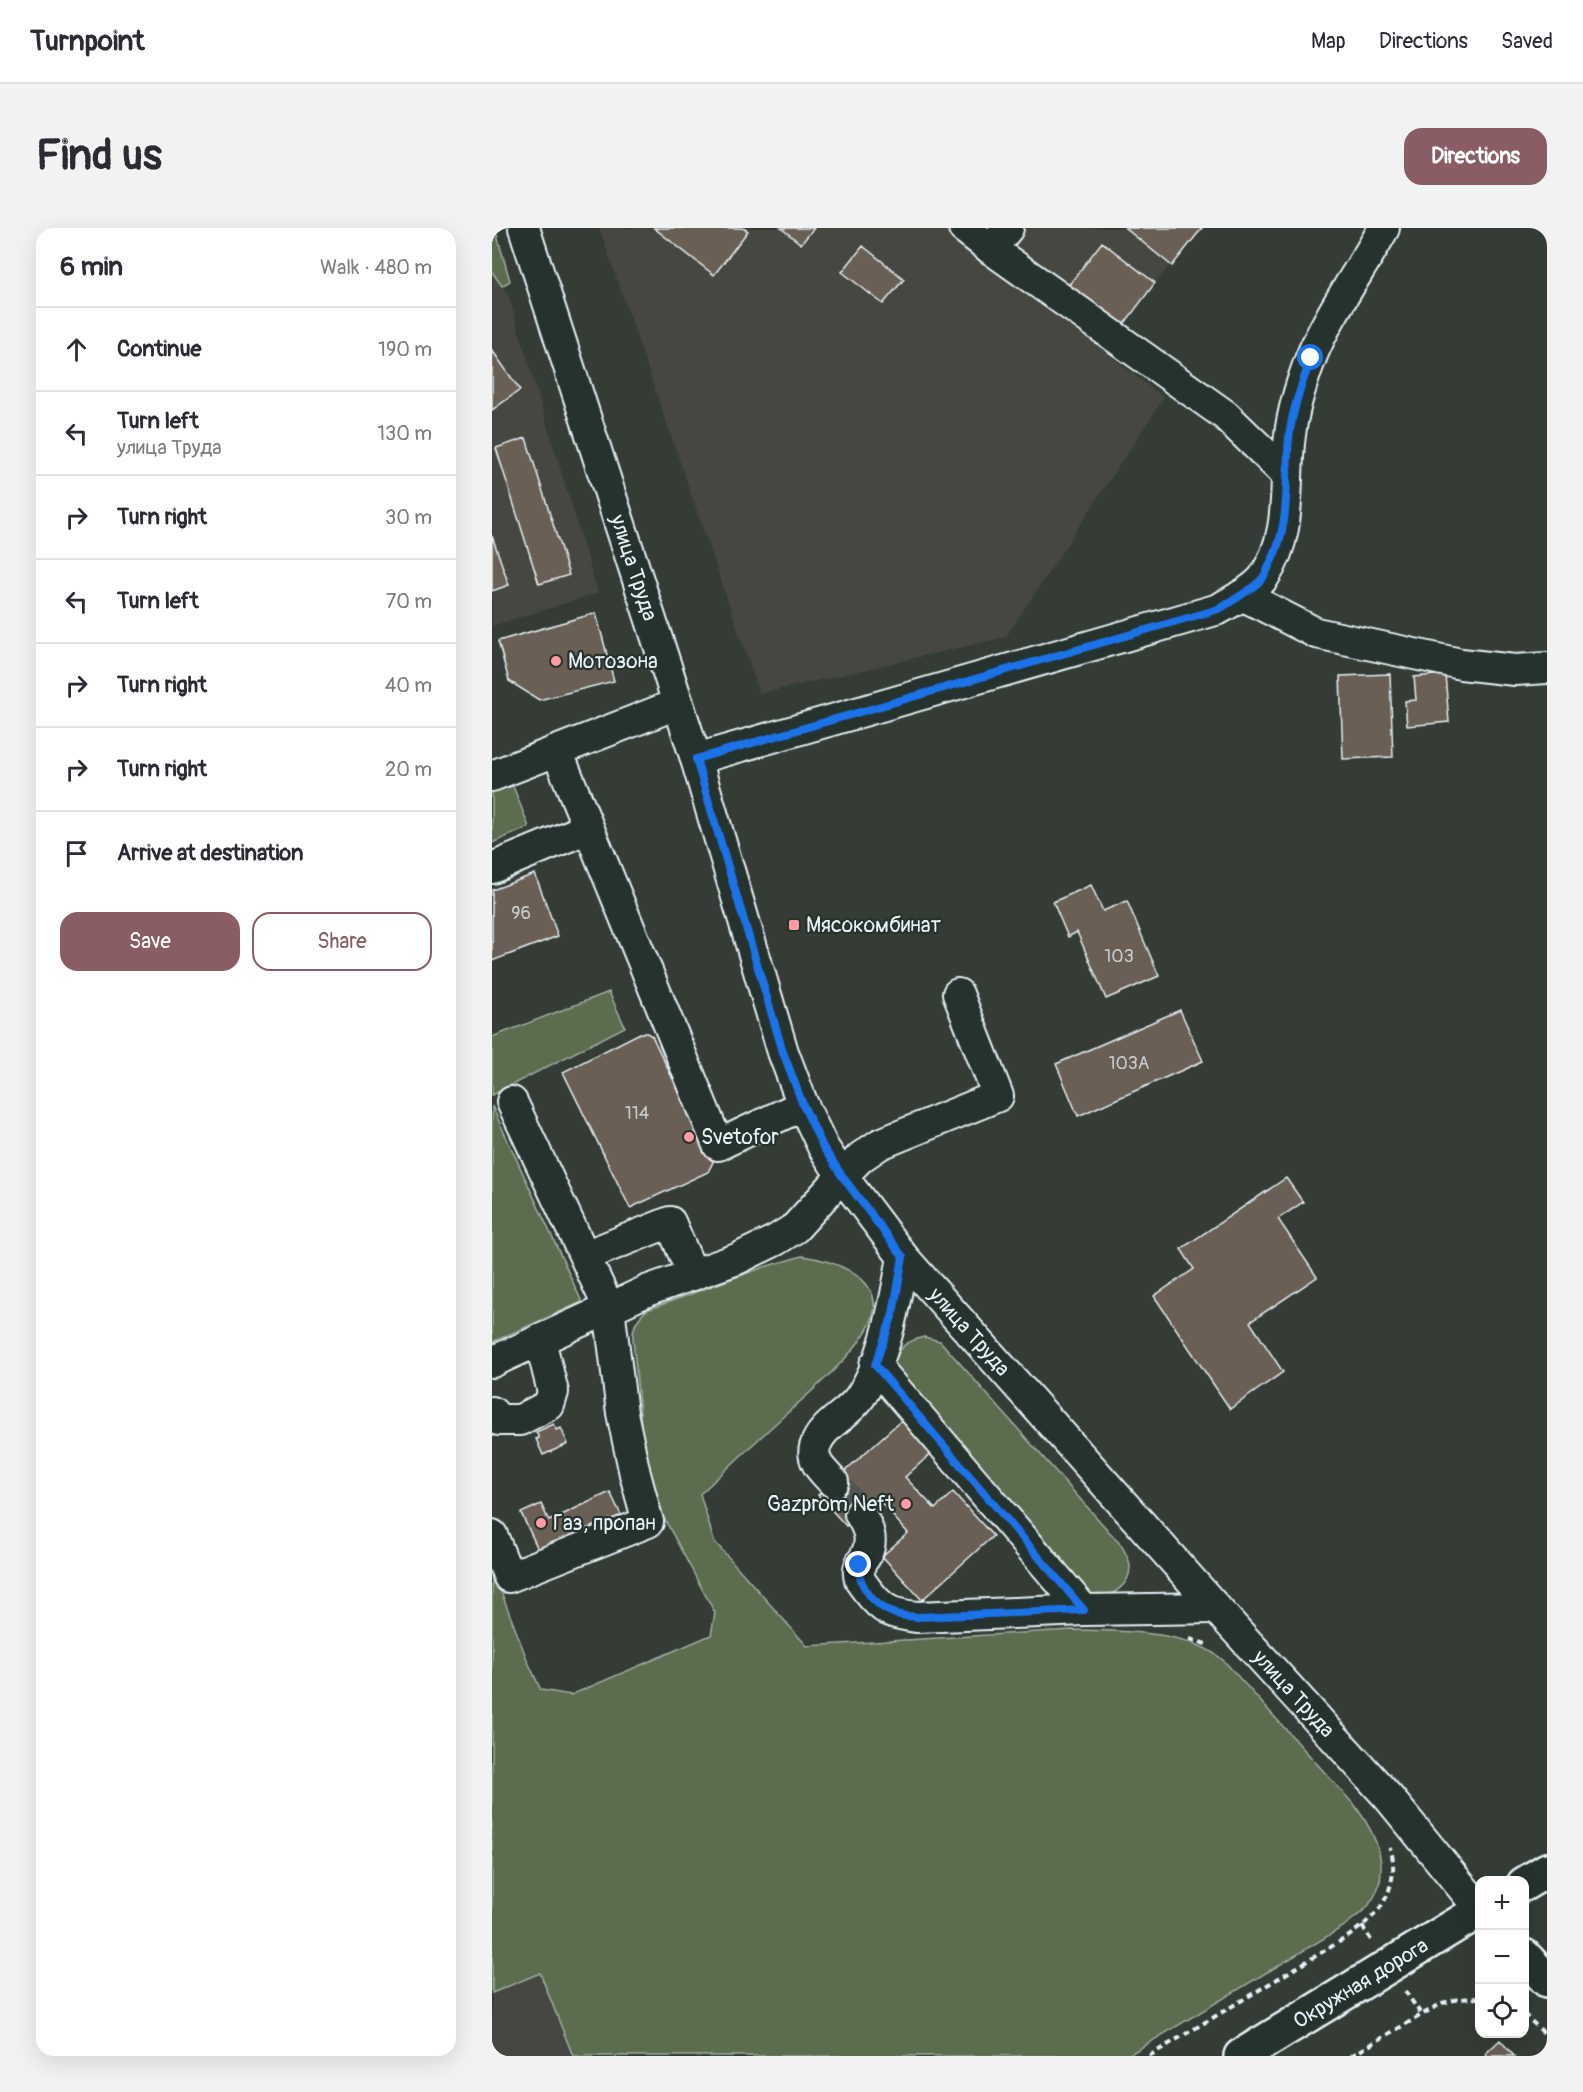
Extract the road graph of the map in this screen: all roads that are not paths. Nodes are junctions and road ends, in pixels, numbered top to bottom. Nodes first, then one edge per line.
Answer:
1 (524, 228) edge
2 (964, 228) edge
3 (1384, 228) edge
4 (1000, 238) edge
5 (1286, 474) junction
6 (1242, 595) junction
7 (1547, 668) edge
8 (677, 704) junction
9 (557, 751) junction
10 (696, 759) junction
11 (492, 776) edge
12 (588, 828) junction
13 (492, 868) edge
14 (958, 994) dead end
15 (512, 1102) dead end
16 (803, 1105) junction
17 (842, 1176) junction
18 (585, 1256) junction
19 (903, 1257) junction
20 (693, 1275) junction
21 (609, 1308) junction
22 (540, 1340) junction
23 (492, 1362) edge
24 (875, 1365) junction
25 (492, 1412) edge
26 (833, 1482) tunnel mouth
27 (860, 1514) tunnel mouth
28 (492, 1535) edge
29 (1216, 1608) junction
30 (1084, 1610) junction
31 (1547, 1870) edge
32 (1529, 1881) edge
33 (1475, 1904) edge
34 (1475, 1911) edge
35 (1529, 1961) edge
36 (1547, 1980) edge
37 (1240, 2056) edge

1 - 8 street, улица Труда
2 - 4 street
3 - 5 street
4 - 5 street
5 - 6 street
6 - 7 street
6 - 10 street
8 - 9 street
8 - 10 street, улица Труда
9 - 11 street
9 - 12 street
10 - 16 street, улица Труда
12 - 13 street
12 - 16 street
14 - 17 street
15 - 18 street
16 - 17 street, улица Труда
17 - 19 street, улица Труда
17 - 20 street
18 - 20 street
18 - 21 street
19 - 24 street
19 - 29 street, улица Труда
20 - 21 street
21 - 22 street
21 - 28 street
22 - 23 street
22 - 25 street
24 - 26 street
24 - 30 street
27 - 30 street
29 - 30 street
29 - 33 street, улица Труда
31 - 32 main road
34 - 37 main road, Окружная дорога
35 - 36 main road

